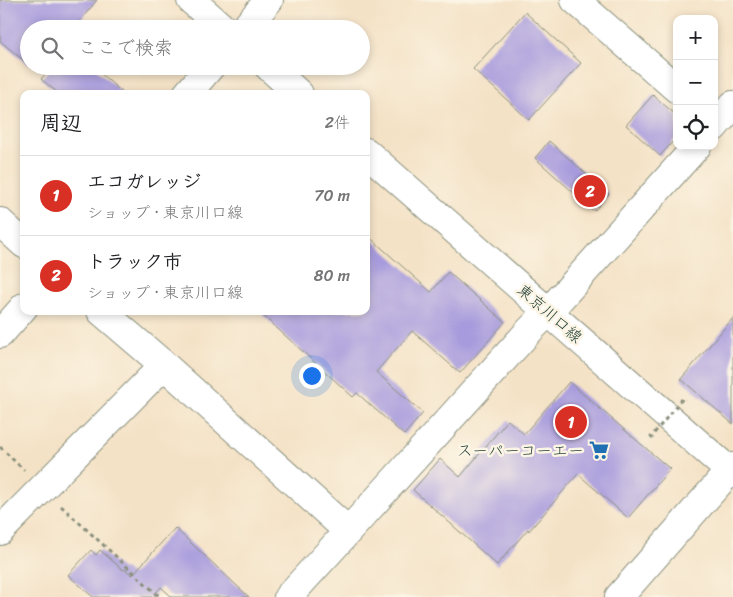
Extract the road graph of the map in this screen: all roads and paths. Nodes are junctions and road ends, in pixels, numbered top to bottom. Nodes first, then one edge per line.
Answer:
1 (191, 0) edge
2 (269, 0) edge
3 (575, 0) edge
4 (214, 20) edge
5 (252, 20) edge
6 (203, 75) edge
7 (278, 75) edge
8 (673, 86) edge
9 (190, 90) edge
10 (295, 90) edge
11 (693, 150) edge
12 (370, 155) edge
13 (0, 222) edge
14 (20, 240) edge
15 (549, 311) junction
16 (20, 312) edge
17 (106, 315) edge
18 (0, 334) edge
19 (164, 365) junction
20 (686, 400) dead end
21 (653, 439) dead end
22 (0, 447) edge
23 (732, 470) edge
24 (42, 488) junction
25 (0, 530) edge
26 (348, 531) junction
27 (160, 597) edge
28 (288, 597) edge
29 (619, 597) edge

1 - 4 street
2 - 5 street
3 - 8 street
6 - 9 street
7 - 10 street
11 - 15 street
12 - 15 street, 東京川口線
13 - 14 street
15 - 23 street, 東京川口線
15 - 26 street
16 - 18 street
17 - 19 street
19 - 24 street
19 - 26 street
20 - 21 path, bridge
22 - 24 path
23 - 29 street
24 - 25 street
24 - 27 path
26 - 28 street

